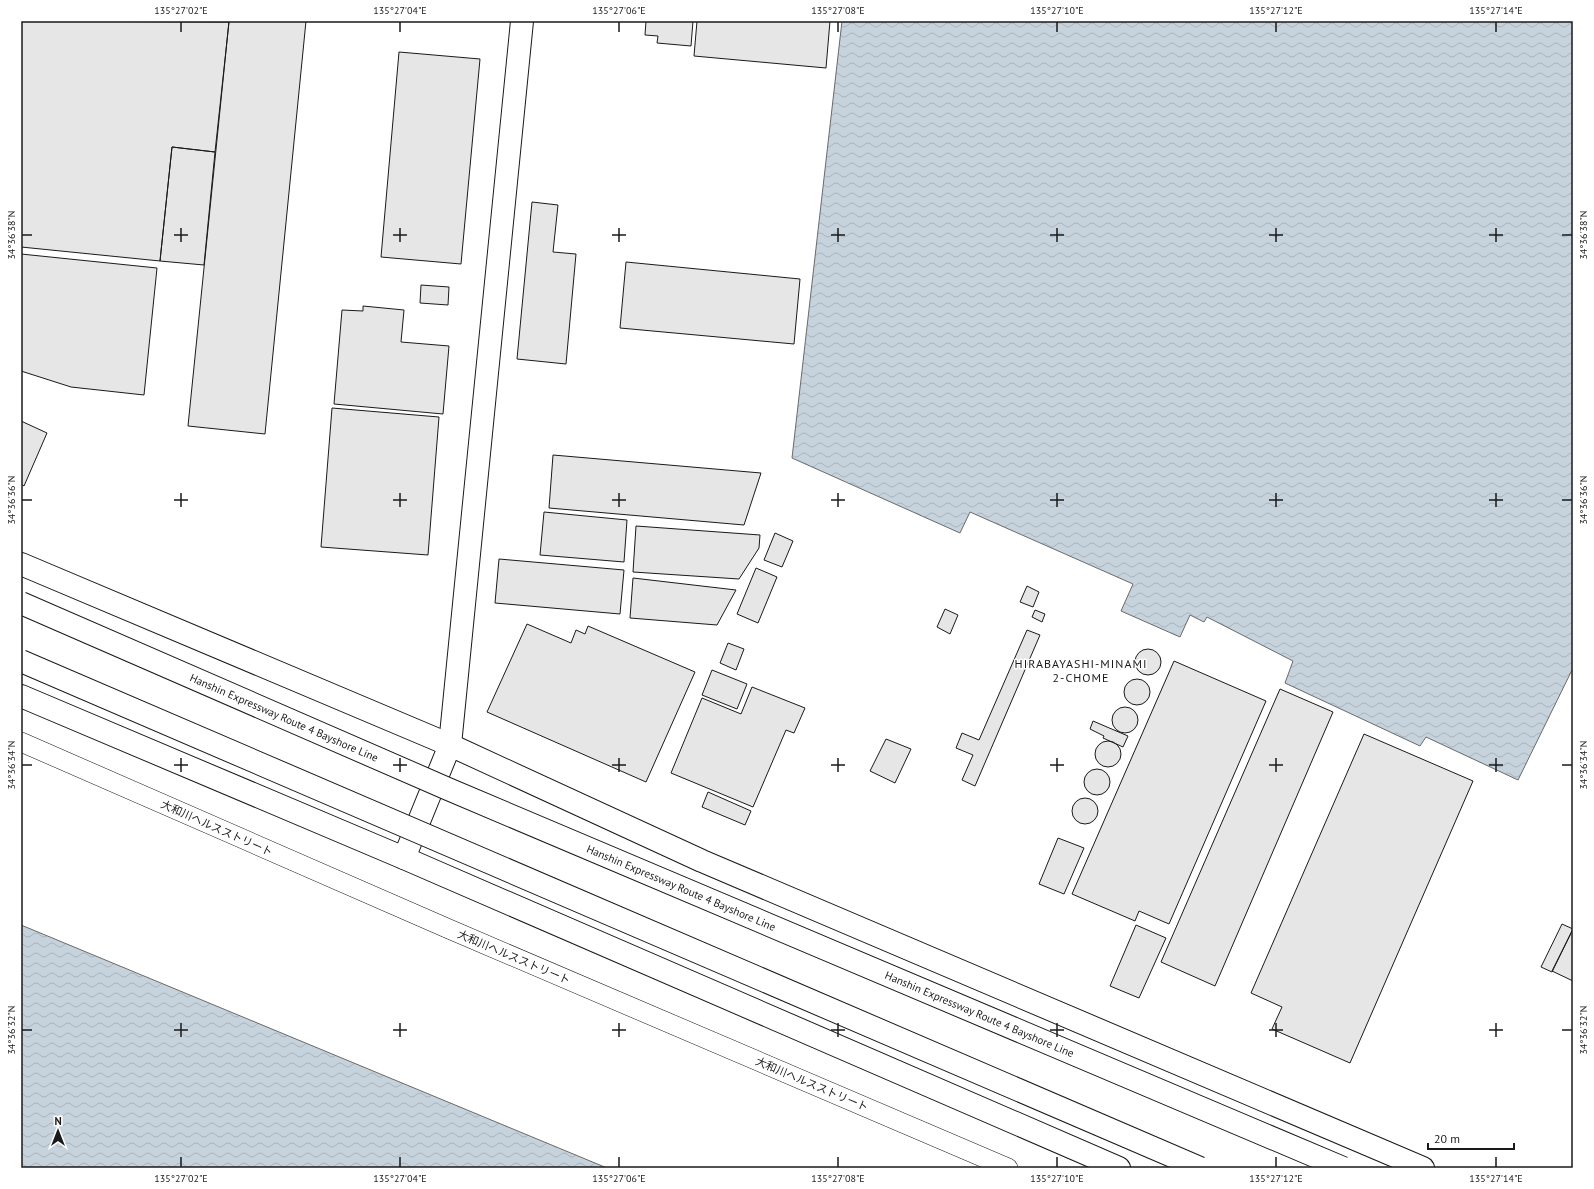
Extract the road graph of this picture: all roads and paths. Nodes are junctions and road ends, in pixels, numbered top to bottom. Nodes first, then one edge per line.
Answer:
1 (522, 21) edge
2 (21, 564) edge
3 (21, 603) edge
4 (21, 661) edge
5 (21, 696) edge
6 (21, 742) edge
7 (450, 745) junction
8 (404, 858) junction
9 (1008, 1168) edge
10 (1119, 1168) edge
11 (1200, 1168) edge
12 (1343, 1168) edge
13 (1423, 1168) edge

1 - 7 main road
2 - 7 main road
3 - 12 main road, Hanshin Expressway Route 4 Bayshore Line, bridge
4 - 11 main road, bridge
5 - 8 main road
6 - 9 street, 大和川ヘルスストリート
7 - 8 main road
7 - 13 main road
8 - 10 main road

